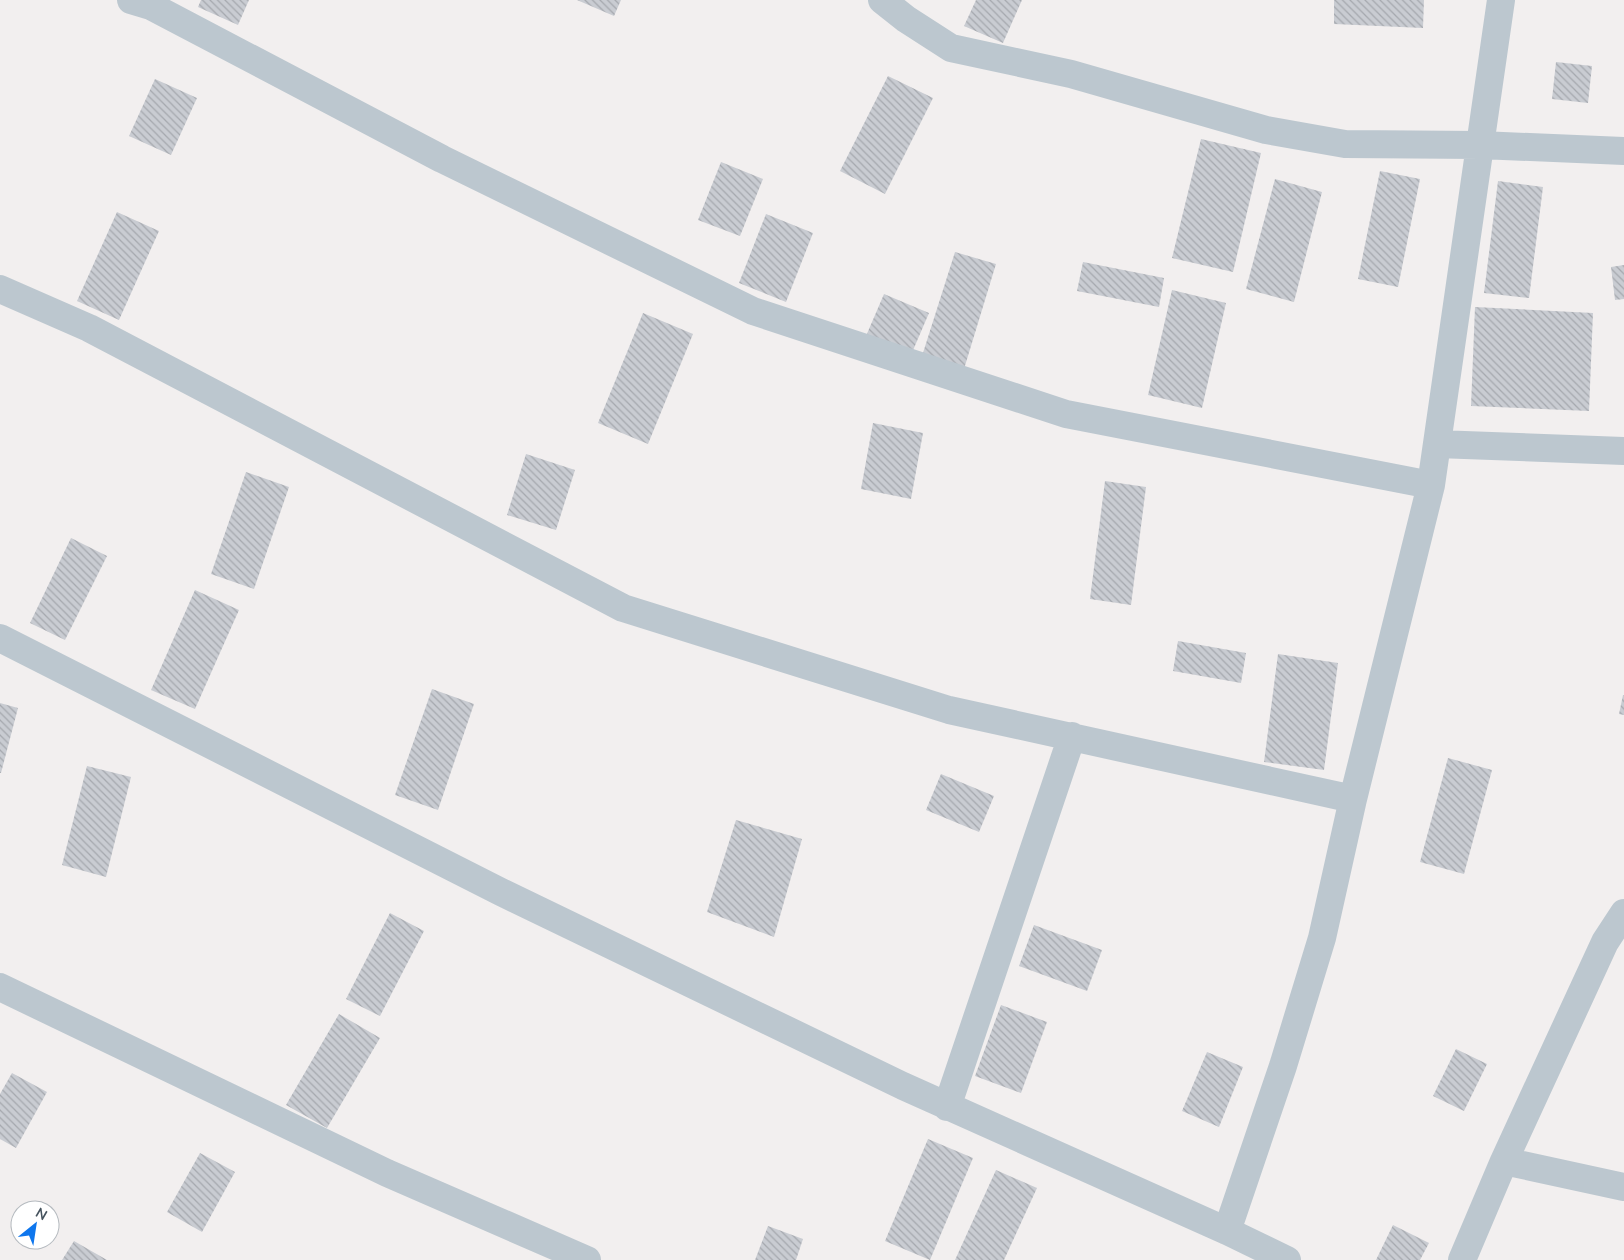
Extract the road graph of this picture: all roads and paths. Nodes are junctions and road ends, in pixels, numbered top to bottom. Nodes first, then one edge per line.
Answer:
1 (131, 0) edge
2 (882, 0) edge
3 (1501, 0) edge
4 (1480, 145) junction
5 (1624, 151) edge
6 (0, 290) edge
7 (1437, 444) junction
8 (1624, 451) edge
9 (1431, 484) junction
10 (0, 638) edge
11 (1072, 736) junction
12 (1352, 799) junction
13 (1624, 913) edge
14 (0, 988) edge
15 (948, 1107) junction
16 (1504, 1162) junction
17 (1624, 1187) edge
18 (1226, 1231) junction
19 (587, 1260) edge
20 (1287, 1260) edge
21 (1462, 1260) edge

1 - 9 street
2 - 4 street
3 - 4 street
4 - 5 street
4 - 7 street
6 - 11 street
7 - 8 street
7 - 9 street
9 - 12 street
10 - 15 street
11 - 12 street
11 - 15 street
12 - 18 street
13 - 16 street
14 - 19 street
15 - 18 street
16 - 17 street
16 - 21 street
18 - 20 street

